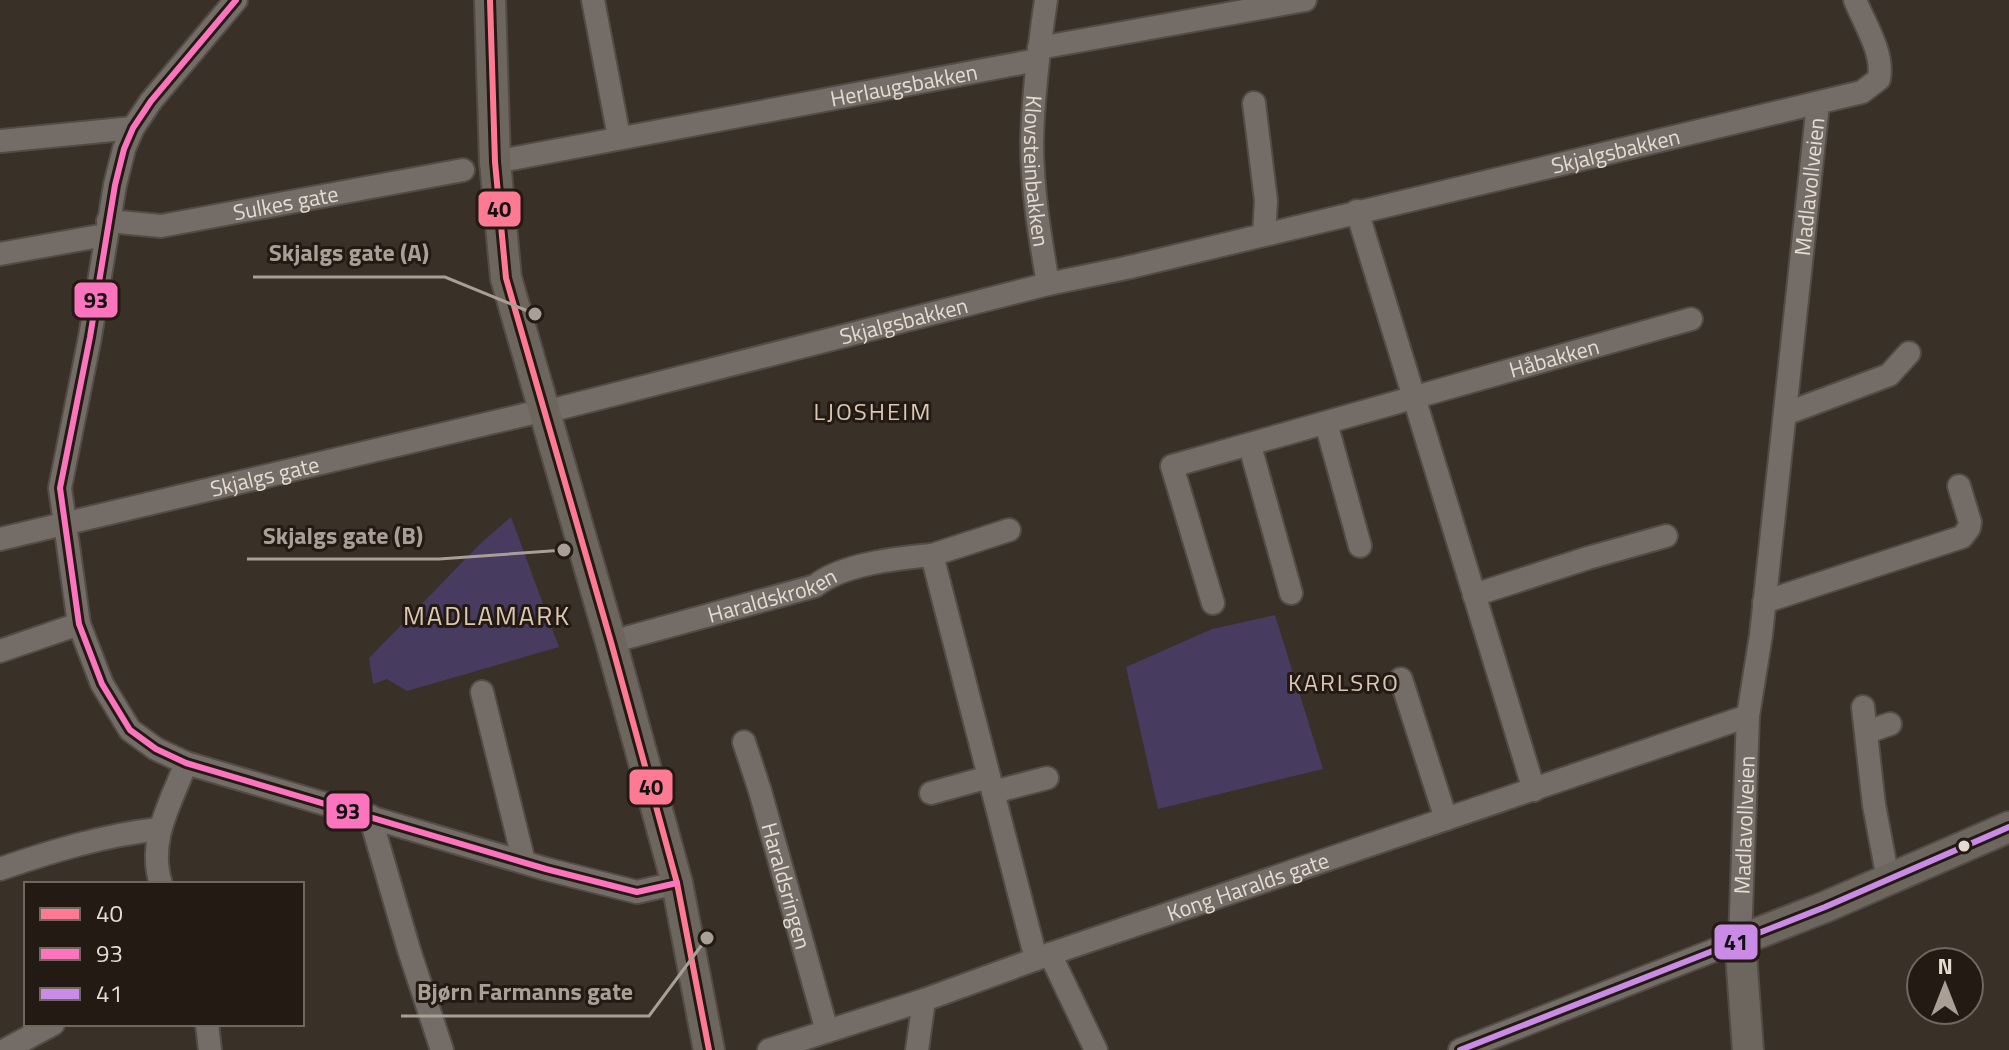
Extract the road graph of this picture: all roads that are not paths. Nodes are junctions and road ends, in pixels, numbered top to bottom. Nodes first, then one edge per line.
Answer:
1 (236, 0) edge
2 (490, 0) edge
3 (593, 0) edge
4 (1046, 0) edge
5 (1305, 0) edge
6 (1855, 0) edge
7 (1038, 54) junction
8 (1254, 103) dead end
9 (1818, 104) junction
10 (133, 128) junction
11 (619, 137) junction
12 (0, 141) edge
13 (495, 162) junction
14 (463, 170) dead end
15 (1357, 211) junction
16 (107, 228) junction
17 (1264, 234) junction
18 (0, 254) edge
19 (1048, 284) junction
20 (1691, 319) dead end
21 (1909, 353) dead end
22 (1416, 399) junction
23 (536, 413) junction
24 (1785, 414) junction
25 (1326, 423) junction
26 (1250, 446) junction
27 (1959, 486) dead end
28 (63, 523) junction
29 (1009, 530) dead end
30 (1666, 536) dead end
31 (0, 539) edge
32 (1360, 546) dead end
33 (932, 555) junction
34 (1291, 593) dead end
35 (1474, 595) junction
36 (1764, 602) junction
37 (1213, 603) dead end
38 (79, 624) junction
39 (611, 642) junction
40 (0, 651) edge
41 (1401, 679) dead end
42 (482, 692) dead end
43 (1863, 707) dead end
44 (1748, 716) junction
45 (1890, 724) dead end
46 (1867, 732) junction
47 (744, 742) dead end
48 (186, 763) junction
49 (1047, 778) dead end
50 (991, 784) junction
51 (1534, 790) junction
52 (931, 793) dead end
53 (370, 816) junction
54 (1446, 819) junction
55 (2009, 827) edge
56 (159, 829) junction
57 (524, 862) junction
58 (0, 869) edge
59 (1888, 879) junction
60 (161, 882) edge
61 (677, 883) junction
62 (1740, 940) junction
63 (1043, 957) junction
64 (924, 1000) junction
65 (49, 1026) edge
66 (207, 1026) edge
67 (827, 1031) junction
68 (5, 1050) edge
69 (210, 1050) edge
70 (442, 1050) edge
71 (709, 1050) edge
72 (769, 1050) edge
73 (917, 1050) edge
74 (1096, 1050) edge
75 (1460, 1050) edge
76 (1748, 1050) edge

1 - 10 street
2 - 13 main road
3 - 11 street
4 - 7 street, Klovsteinbakken
5 - 7 street, Herlaugsbakken
6 - 9 street, Skjalgsbakken
7 - 11 street, Herlaugsbakken
7 - 19 street, Klovsteinbakken
8 - 17 street
9 - 15 street, Skjalgsbakken
9 - 24 street, Madlavollveien
10 - 12 street
10 - 16 street
11 - 13 street, Herlaugsbakken
13 - 23 main road
14 - 16 street, Sulkes gate
15 - 17 street, Skjalgsbakken
15 - 22 street
16 - 18 street, Sulkes gate
16 - 28 street
17 - 19 street, Skjalgsbakken
19 - 23 street, Skjalgsbakken
20 - 22 street, Håbakken
21 - 24 street
22 - 25 street, Håbakken
22 - 35 street
23 - 28 street, Skjalgs gate
23 - 39 main road
24 - 36 street, Madlavollveien
25 - 26 street, Håbakken
25 - 32 street
26 - 34 street
26 - 37 street, Håbakken
27 - 36 street
28 - 31 street, Skjalgs gate
28 - 38 street
29 - 33 street, Haraldskroken
30 - 35 street
33 - 39 street, Haraldskroken
33 - 50 street
35 - 51 street
36 - 44 street, Madlavollveien
38 - 40 street
38 - 48 street
39 - 61 main road
41 - 54 street
42 - 57 street
43 - 46 street
44 - 51 street, Kong Haralds gate
44 - 62 street, Madlavollveien
45 - 46 street
46 - 59 street
47 - 67 street, Haraldsringen
48 - 53 street
48 - 56 street
49 - 50 street
50 - 52 street
50 - 63 street
51 - 54 street, Kong Haralds gate
53 - 57 street
53 - 70 street
54 - 63 street, Kong Haralds gate
55 - 59 main road
56 - 58 street
56 - 60 street
57 - 61 street
59 - 62 main road
61 - 71 main road
62 - 75 street
62 - 76 main road, Madlavollveien
63 - 64 street, Kong Haralds gate
63 - 74 street
64 - 67 street, Kong Haralds gate
64 - 73 street
65 - 68 street
66 - 69 street
67 - 72 street, Kong Haralds gate

